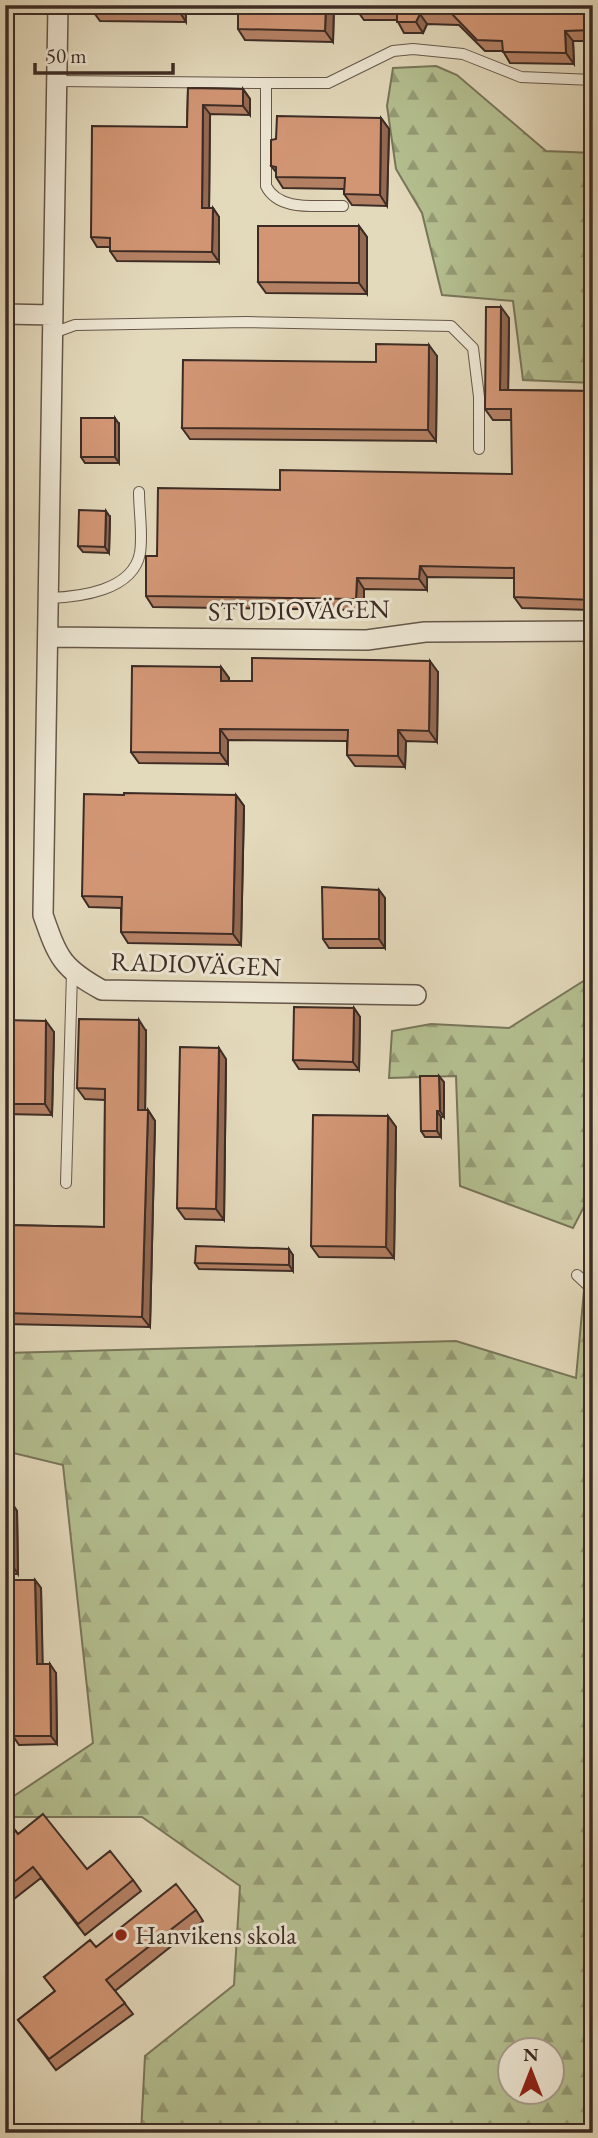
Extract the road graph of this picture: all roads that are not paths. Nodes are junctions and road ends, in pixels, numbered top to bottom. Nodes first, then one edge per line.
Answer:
1 (58, 5) edge
2 (593, 80) edge
3 (57, 81) junction
4 (266, 83) junction
5 (343, 206) edge
6 (5, 314) edge
7 (53, 324) junction
8 (479, 449) dead end
9 (139, 492) dead end
10 (48, 598) junction
11 (593, 631) edge
12 (48, 638) junction
13 (72, 973) junction
14 (416, 995) dead end
15 (66, 1183) dead end
16 (577, 1275) dead end
17 (593, 1290) edge

1 - 3 street, RADIOVÄGEN
2 - 4 lane
3 - 4 lane
3 - 7 street, RADIOVÄGEN
4 - 5 lane
6 - 7 street
7 - 8 lane
7 - 10 street, RADIOVÄGEN
9 - 10 lane
10 - 12 street, RADIOVÄGEN
11 - 12 street, STUDIOVÄGEN
12 - 13 street, RADIOVÄGEN
13 - 14 street, RADIOVÄGEN
13 - 15 lane
16 - 17 lane

